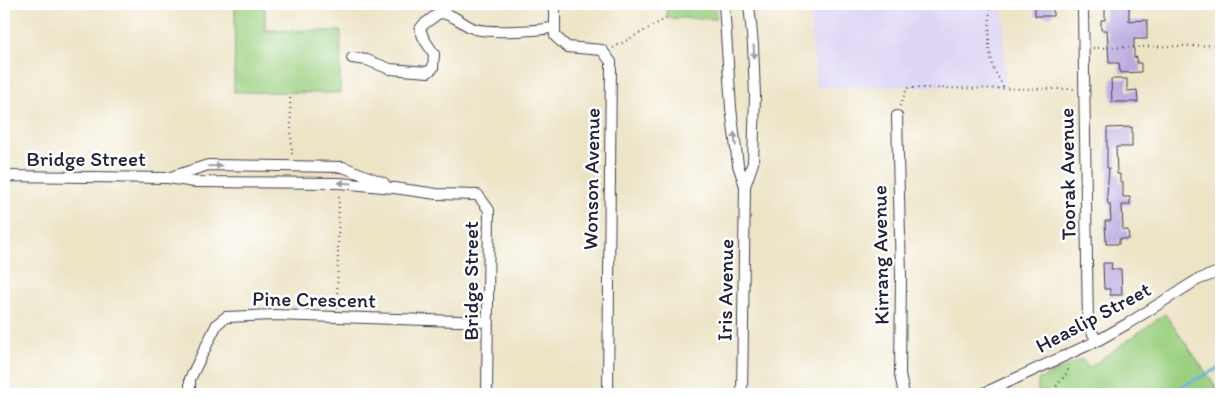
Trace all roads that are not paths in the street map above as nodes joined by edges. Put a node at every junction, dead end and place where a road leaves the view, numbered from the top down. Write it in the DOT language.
graph roads {
  1 [pos="555,4"];
  2 [pos="724,4"];
  3 [pos="749,4"];
  4 [pos="1085,4"];
  5 [pos="555,27"];
  6 [pos="352,58"];
  7 [pos="897,116"];
  8 [pos="4,176"];
  9 [pos="168,178"];
  10 [pos="745,186"];
  11 [pos="394,188"];
  12 [pos="4,203"];
  13 [pos="1221,271"];
  14 [pos="489,322"];
  15 [pos="1097,341"];
  16 [pos="190,394"];
  17 [pos="487,394"];
  18 [pos="608,394"];
  19 [pos="742,394"];
  20 [pos="904,394"];
  21 [pos="982,394"];
  1 -- 5 [label="street"];
  10 -- 2 [label="street, Iris Avenue, one-way"];
  3 -- 10 [label="street, Iris Avenue, one-way"];
  4 -- 15 [label="street, Toorak Avenue"];
  5 -- 6 [label="street"];
  5 -- 18 [label="street, Wonson Avenue"];
  7 -- 20 [label="street, Kirrang Avenue"];
  8 -- 9 [label="street, Bridge Street"];
  8 -- 12 [label="street"];
  11 -- 9 [label="street, Bridge Street, one-way"];
  9 -- 11 [label="street, Bridge Street, one-way"];
  10 -- 19 [label="street, Iris Avenue"];
  11 -- 14 [label="street, Bridge Street"];
  13 -- 15 [label="street, Heaslip Street"];
  14 -- 16 [label="street, Pine Crescent"];
  14 -- 17 [label="street, Bridge Street"];
  15 -- 21 [label="street, Heaslip Street"];
}
